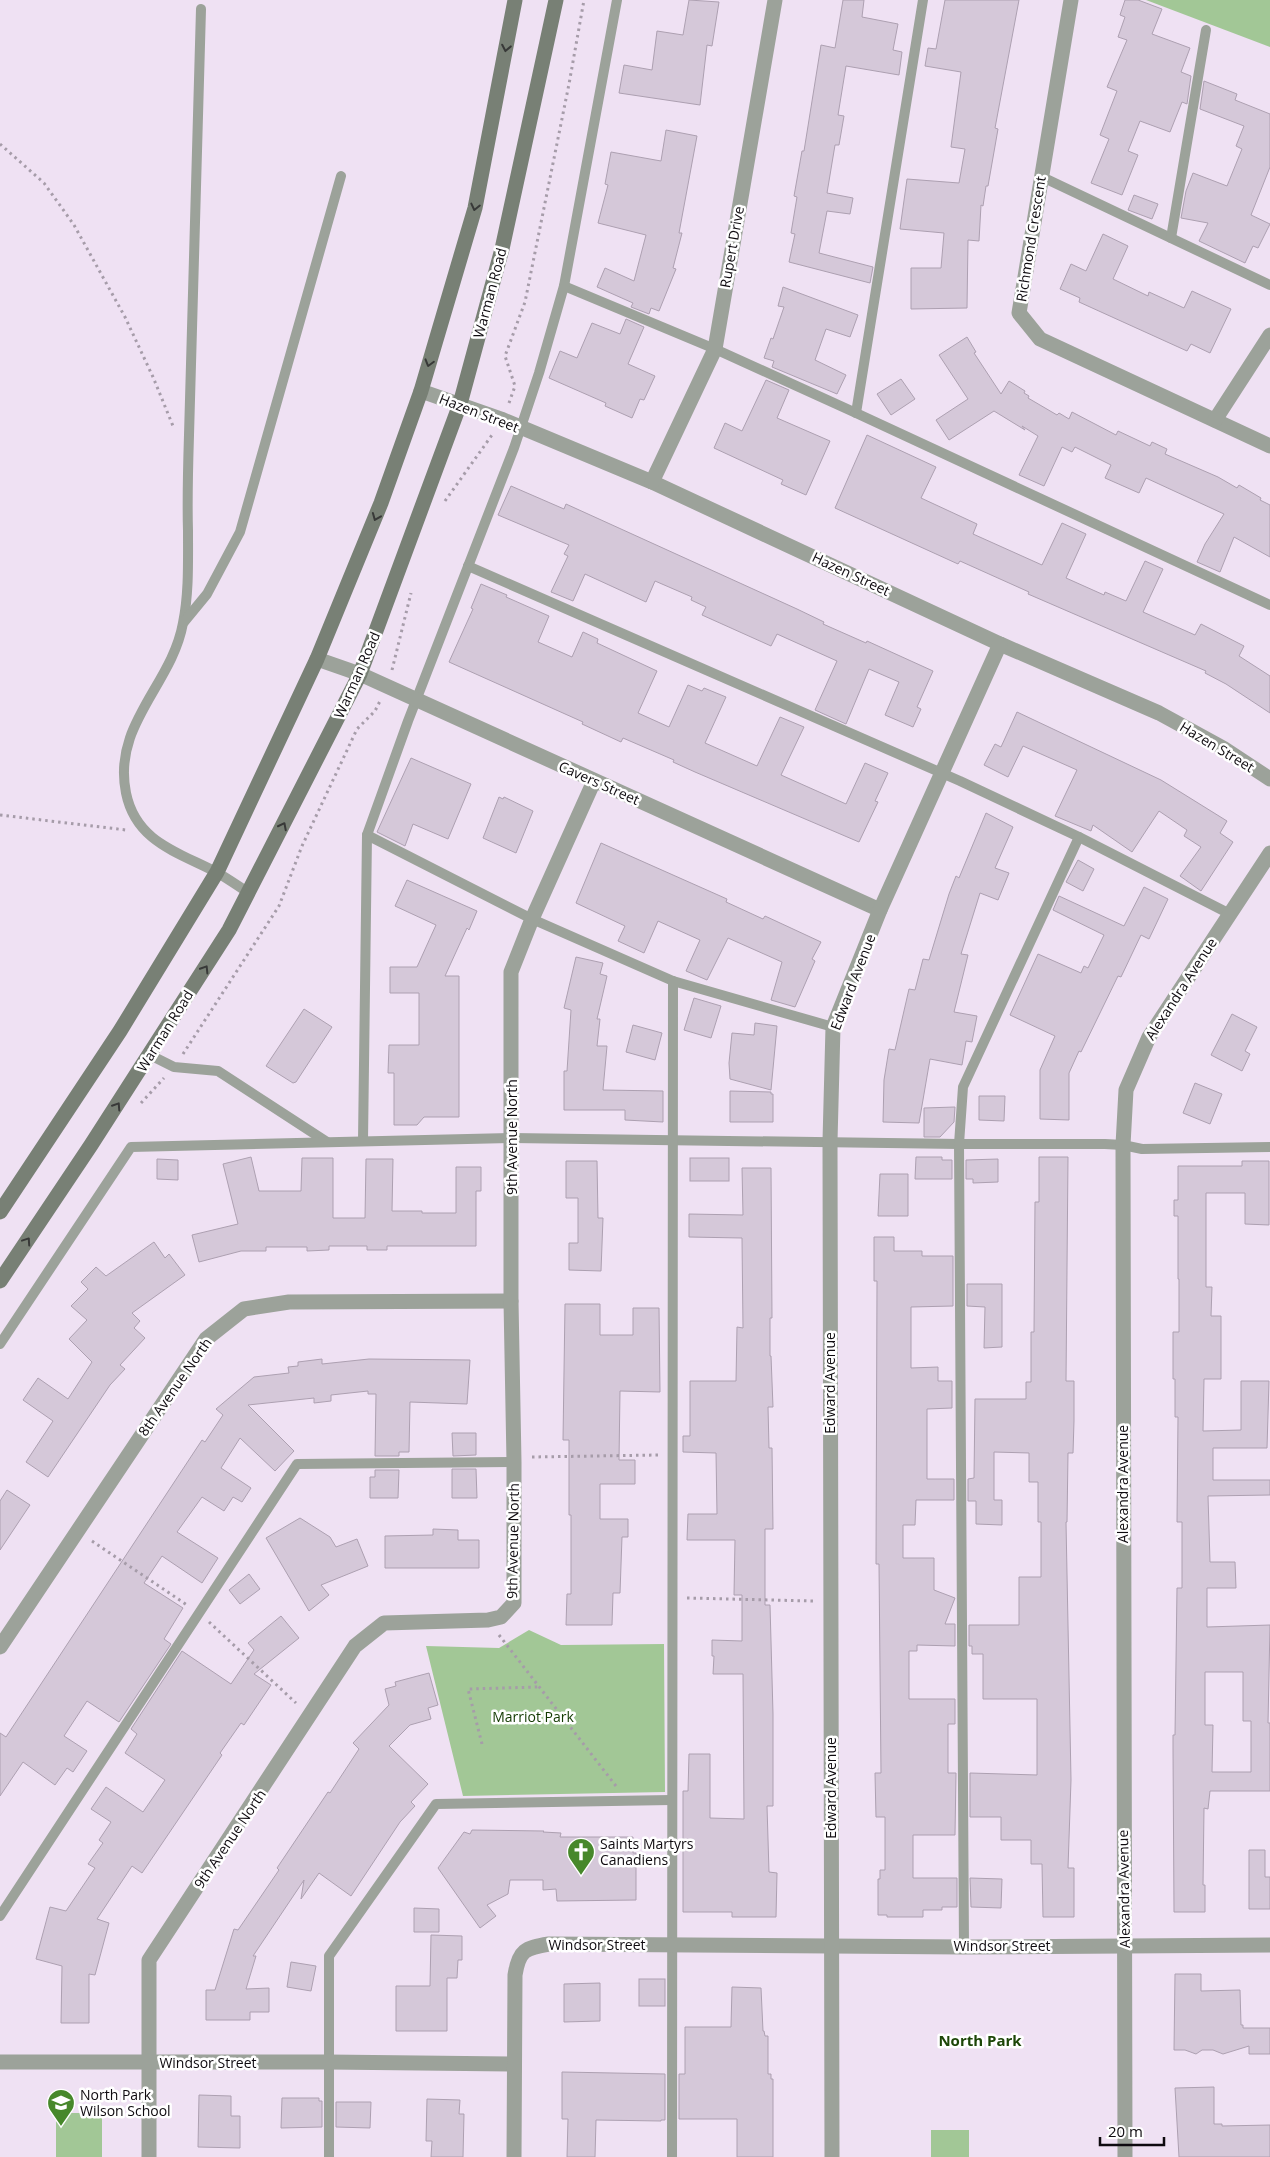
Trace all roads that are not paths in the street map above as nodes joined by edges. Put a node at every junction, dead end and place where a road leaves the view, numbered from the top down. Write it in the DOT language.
graph roads {
  1 [pos="515,0"];
  2 [pos="556,0"];
  3 [pos="617,0"];
  4 [pos="775,0"];
  5 [pos="923,0"];
  6 [pos="1071,0"];
  7 [pos="201,9"];
  8 [pos="1206,30"];
  9 [pos="341,176"];
  10 [pos="1040,176"];
  11 [pos="1171,238"];
  12 [pos="1270,285"];
  13 [pos="564,286"];
  14 [pos="1270,335"];
  15 [pos="715,349"];
  16 [pos="421,391"];
  17 [pos="460,404"];
  18 [pos="856,413"];
  19 [pos="1215,420"];
  20 [pos="521,428"];
  21 [pos="1270,446"];
  22 [pos="652,482"];
  23 [pos="468,566"];
  24 [pos="1270,604"];
  25 [pos="184,623"];
  26 [pos="1000,644"];
  27 [pos="318,659"];
  28 [pos="360,674"];
  29 [pos="417,700"];
  30 [pos="943,774"];
  31 [pos="1270,779"];
  32 [pos="594,781"];
  33 [pos="367,835"];
  34 [pos="1079,837"];
  35 [pos="1270,853"];
  36 [pos="217,872"];
  37 [pos="249,893"];
  38 [pos="880,910"];
  39 [pos="1230,914"];
  40 [pos="532,919"];
  41 [pos="672,981"];
  42 [pos="833,1027"];
  43 [pos="150,1055"];
  44 [pos="512,1138"];
  45 [pos="674,1140"];
  46 [pos="363,1141"];
  47 [pos="830,1141"];
  48 [pos="327,1142"];
  49 [pos="959,1144"];
  50 [pos="1123,1145"];
  51 [pos="1270,1146"];
  52 [pos="0,1212"];
  53 [pos="0,1281"];
  54 [pos="511,1301"];
  55 [pos="0,1344"];
  56 [pos="514,1462"];
  57 [pos="0,1647"];
  58 [pos="671,1800"];
  59 [pos="0,1916"];
  60 [pos="672,1945"];
  61 [pos="1125,1945"];
  62 [pos="1270,1945"];
  63 [pos="832,1946"];
  64 [pos="964,1947"];
  65 [pos="0,2062"];
  66 [pos="328,2062"];
  67 [pos="149,2063"];
  68 [pos="513,2064"];
  69 [pos="149,2157"];
  70 [pos="329,2157"];
  71 [pos="514,2157"];
  72 [pos="672,2157"];
  73 [pos="832,2157"];
  74 [pos="1125,2157"];
  1 -- 16 [label="main road, one-way"];
  2 -- 17 [label="main road, Warman Road"];
  3 -- 13 [label="lane"];
  4 -- 15 [label="street, Rupert Drive"];
  5 -- 18 [label="lane"];
  6 -- 10 [label="street, Richmond Crescent"];
  7 -- 25 [label="lane"];
  8 -- 11 [label="lane"];
  9 -- 25 [label="lane"];
  10 -- 11 [label="lane"];
  10 -- 19 [label="street, Richmond Crescent"];
  11 -- 12 [label="lane"];
  13 -- 15 [label="lane"];
  13 -- 20 [label="lane"];
  14 -- 19 [label="street"];
  15 -- 18 [label="lane"];
  15 -- 22 [label="street, Rupert Drive"];
  16 -- 17 [label="street, Hazen Street"];
  16 -- 27 [label="main road, one-way"];
  17 -- 20 [label="street, Hazen Street"];
  17 -- 28 [label="main road, Warman Road"];
  18 -- 24 [label="lane"];
  19 -- 21 [label="street, Richmond Crescent"];
  20 -- 22 [label="street, Hazen Street"];
  20 -- 23 [label="lane"];
  22 -- 26 [label="street, Hazen Street"];
  23 -- 29 [label="lane"];
  23 -- 30 [label="lane"];
  25 -- 36 [label="lane"];
  26 -- 30 [label="street, Edward Avenue"];
  26 -- 31 [label="street, Hazen Street"];
  27 -- 28 [label="street, Cavers Street"];
  27 -- 36 [label="main road"];
  28 -- 29 [label="street, Cavers Street"];
  37 -- 28 [label="main road, Warman Road, one-way"];
  29 -- 32 [label="street, Cavers Street"];
  29 -- 33 [label="lane"];
  30 -- 34 [label="lane"];
  30 -- 38 [label="street, Edward Avenue"];
  32 -- 38 [label="street, Cavers Street"];
  32 -- 40 [label="street, 9th Avenue North"];
  33 -- 40 [label="lane"];
  33 -- 46 [label="lane"];
  34 -- 39 [label="lane"];
  34 -- 49 [label="lane"];
  35 -- 39 [label="street, Alexandra Avenue"];
  36 -- 37 [label="lane"];
  36 -- 52 [label="main road"];
  43 -- 37 [label="main road, Warman Road, one-way"];
  38 -- 42 [label="street, Edward Avenue"];
  39 -- 50 [label="street, Alexandra Avenue"];
  40 -- 41 [label="lane"];
  40 -- 44 [label="street, 9th Avenue North"];
  41 -- 42 [label="lane"];
  41 -- 45 [label="lane"];
  42 -- 47 [label="street, Edward Avenue"];
  43 -- 48 [label="lane"];
  53 -- 43 [label="main road, Warman Road, one-way"];
  44 -- 45 [label="lane"];
  44 -- 46 [label="lane"];
  44 -- 54 [label="street, 9th Avenue North"];
  45 -- 47 [label="lane"];
  45 -- 58 [label="lane"];
  46 -- 48 [label="lane"];
  47 -- 49 [label="lane"];
  47 -- 63 [label="street, Edward Avenue"];
  48 -- 55 [label="lane"];
  49 -- 50 [label="lane"];
  49 -- 64 [label="lane"];
  50 -- 51 [label="lane"];
  50 -- 61 [label="street, Alexandra Avenue"];
  54 -- 56 [label="street, 9th Avenue North"];
  54 -- 57 [label="street, 8th Avenue North"];
  56 -- 59 [label="lane"];
  56 -- 67 [label="street, 9th Avenue North"];
  58 -- 60 [label="lane"];
  58 -- 66 [label="lane"];
  60 -- 63 [label="street, Windsor Street"];
  60 -- 68 [label="street, Windsor Street"];
  60 -- 72 [label="lane"];
  61 -- 62 [label="street, Windsor Street"];
  61 -- 64 [label="street, Windsor Street"];
  61 -- 74 [label="street, Alexandra Avenue"];
  63 -- 64 [label="street, Windsor Street"];
  63 -- 73 [label="street, Edward Avenue"];
  65 -- 67 [label="street, Windsor Street"];
  66 -- 67 [label="street, Windsor Street"];
  66 -- 68 [label="street, Windsor Street"];
  66 -- 70 [label="lane"];
  67 -- 69 [label="street, 9th Avenue North"];
  68 -- 71 [label="street"];
}
